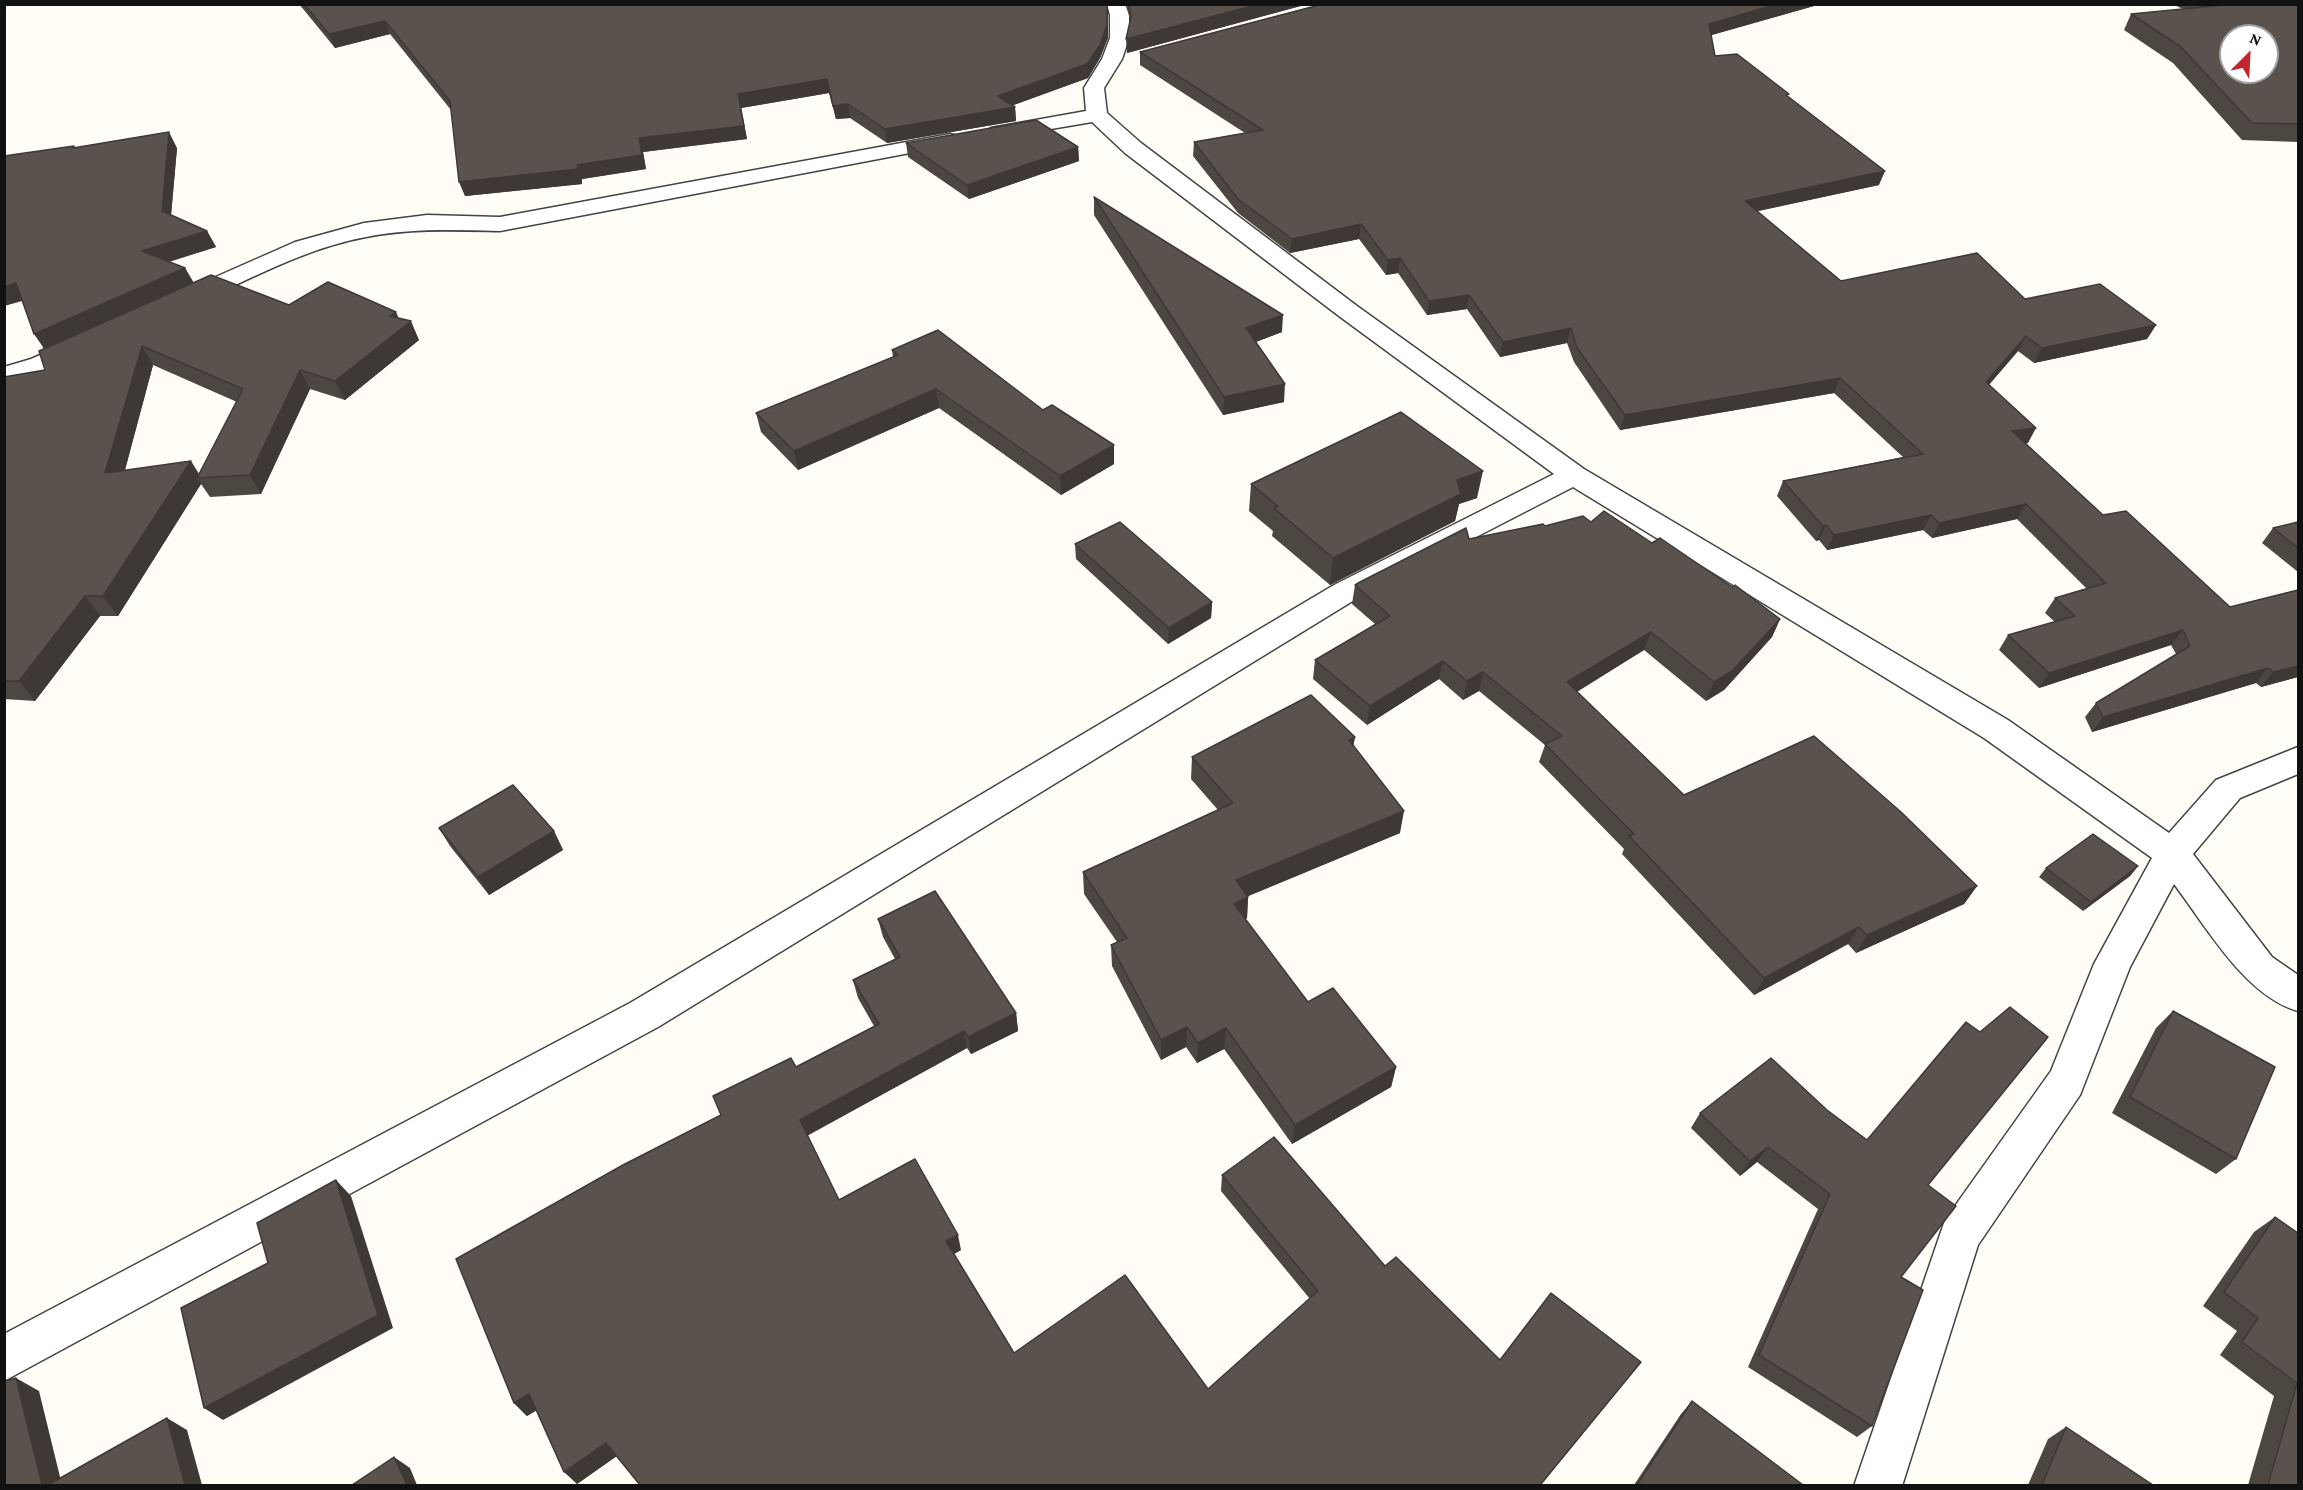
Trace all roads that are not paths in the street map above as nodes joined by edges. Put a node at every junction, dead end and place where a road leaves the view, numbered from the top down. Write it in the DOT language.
graph roads {
  1 [pos="1116,4"];
  2 [pos="1097,115"];
  3 [pos="166,308"];
  4 [pos="103,336"];
  5 [pos="4,375"];
  6 [pos="1574,475"];
  7 [pos="2298,760"];
  8 [pos="2172,854"];
  9 [pos="2298,995"];
  10 [pos="4,1359"];
  11 [pos="1878,1485"];
  1 -- 2 [label="street"];
  2 -- 3 [label="street"];
  2 -- 6 [label="street"];
  4 -- 5 [label="street"];
  6 -- 8 [label="street"];
  6 -- 10 [label="street"];
  7 -- 8 [label="street"];
  8 -- 9 [label="street"];
  8 -- 11 [label="street"];
}
